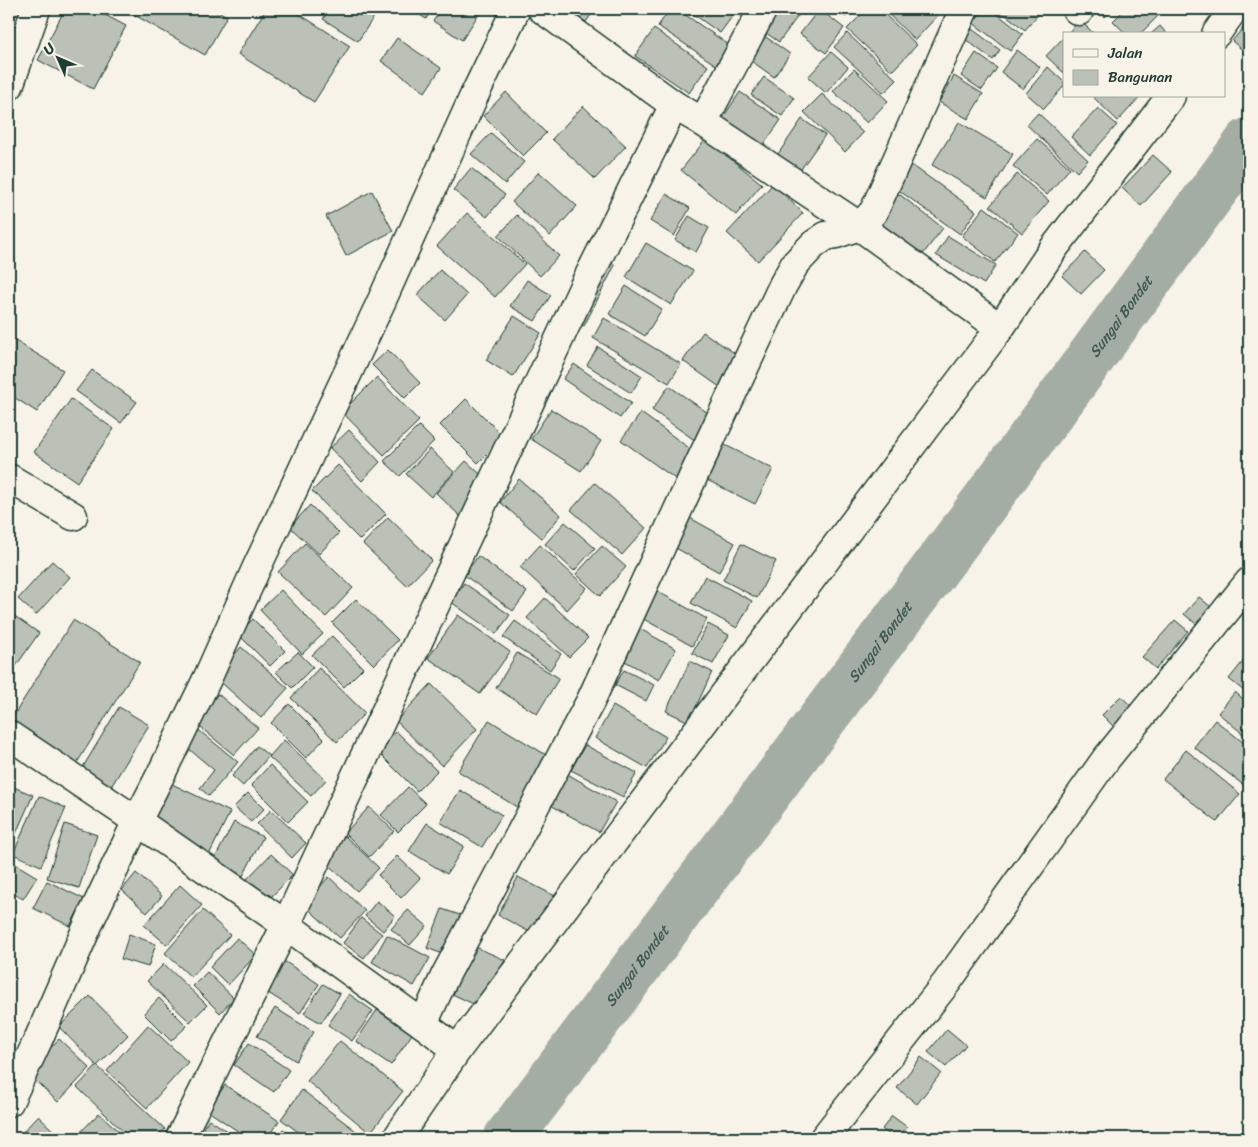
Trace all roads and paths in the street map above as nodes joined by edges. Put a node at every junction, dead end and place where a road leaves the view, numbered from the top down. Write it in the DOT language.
graph roads {
  1 [pos="36,9"];
  2 [pos="516,9"];
  3 [pos="542,9"];
  4 [pos="762,9"];
  5 [pos="964,9"];
  6 [pos="1234,9"];
  7 [pos="1217,32"];
  8 [pos="9,86"];
  9 [pos="1169,98"];
  10 [pos="674,105"];
  11 [pos="703,122"];
  12 [pos="858,226"];
  13 [pos="1000,328"];
  14 [pos="9,478"];
  15 [pos="73,516"];
  16 [pos="1249,582"];
  17 [pos="9,735"];
  18 [pos="137,821"];
  19 [pos="286,925"];
  20 [pos="423,1024"];
  21 [pos="457,1050"];
  22 [pos="9,1102"];
  23 [pos="180,1138"];
  24 [pos="397,1138"];
  25 [pos="824,1138"];
  1 -- 8 [label="street"];
  2 -- 18 [label="street"];
  3 -- 10 [label="street"];
  4 -- 11 [label="street"];
  5 -- 12 [label="street"];
  6 -- 7 [label="street"];
  9 -- 13 [label="street"];
  10 -- 11 [label="street"];
  10 -- 19 [label="street"];
  11 -- 12 [label="street"];
  12 -- 13 [label="street"];
  12 -- 20 [label="street"];
  13 -- 21 [label="street"];
  14 -- 15 [label="street"];
  16 -- 25 [label="street"];
  17 -- 18 [label="street"];
  18 -- 19 [label="street"];
  18 -- 22 [label="street"];
  19 -- 20 [label="street"];
  19 -- 23 [label="street"];
  20 -- 21 [label="street"];
  21 -- 24 [label="street"];
}
